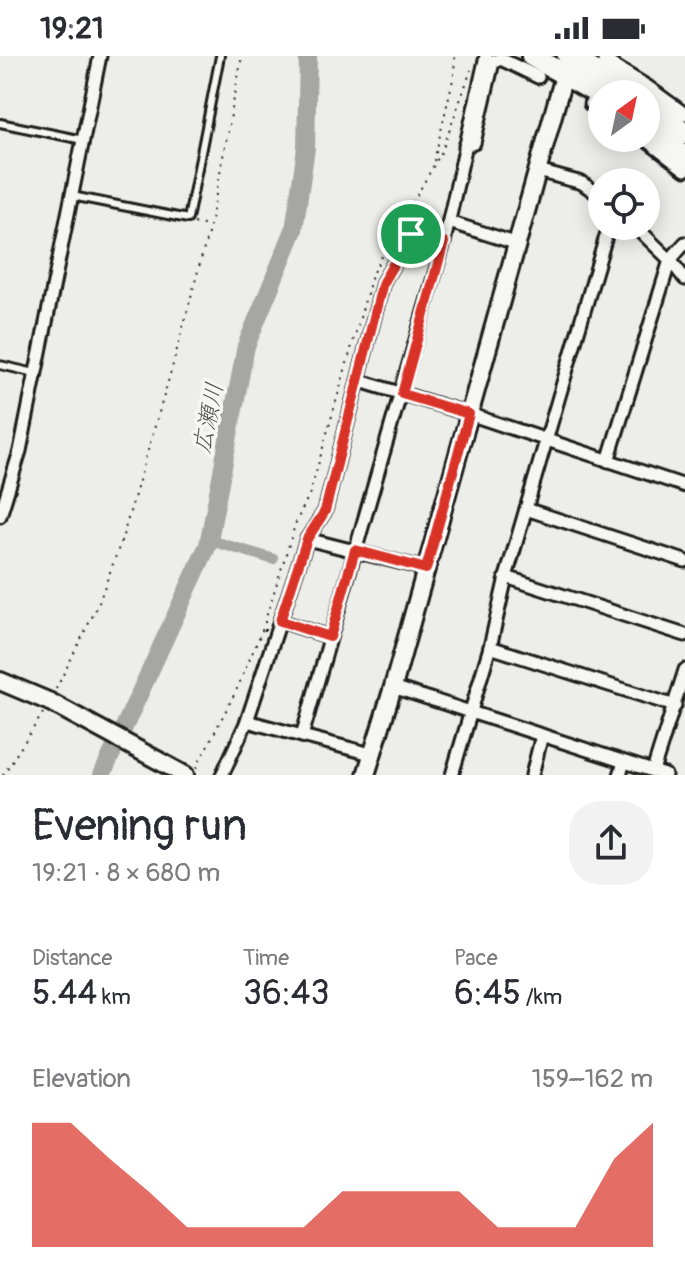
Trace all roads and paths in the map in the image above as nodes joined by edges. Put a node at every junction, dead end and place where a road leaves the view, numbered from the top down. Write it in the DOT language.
graph roads {
  1 [pos="100,56"];
  2 [pos="220,56"];
  3 [pos="242,56"];
  4 [pos="455,56"];
  5 [pos="486,56"];
  6 [pos="532,56"];
  7 [pos="568,60"];
  8 [pos="604,60"];
  9 [pos="538,77"];
  10 [pos="611,80"];
  11 [pos="625,80"];
  12 [pos="588,89"];
  13 [pos="660,103"];
  14 [pos="660,112"];
  15 [pos="685,114"];
  16 [pos="0,123"];
  17 [pos="685,133"];
  18 [pos="83,140"];
  19 [pos="660,140"];
  20 [pos="465,146"];
  21 [pos="660,148"];
  22 [pos="684,163"];
  23 [pos="433,166"];
  24 [pos="538,171"];
  25 [pos="588,185"];
  26 [pos="72,196"];
  27 [pos="193,222"];
  28 [pos="449,222"];
  29 [pos="210,226"];
  30 [pos="605,240"];
  31 [pos="649,240"];
  32 [pos="444,242"];
  33 [pos="685,243"];
  34 [pos="518,244"];
  35 [pos="670,260"];
  36 [pos="685,279"];
  37 [pos="0,365"];
  38 [pos="36,374"];
  39 [pos="360,381"];
  40 [pos="402,394"];
  41 [pos="469,414"];
  42 [pos="545,441"];
  43 [pos="608,461"];
  44 [pos="685,486"];
  45 [pos="526,509"];
  46 [pos="0,516"];
  47 [pos="307,539"];
  48 [pos="355,550"];
  49 [pos="685,561"];
  50 [pos="426,569"];
  51 [pos="506,577"];
  52 [pos="265,621"];
  53 [pos="280,621"];
  54 [pos="685,635"];
  55 [pos="330,637"];
  56 [pos="490,647"];
  57 [pos="685,670"];
  58 [pos="0,681"];
  59 [pos="393,687"];
  60 [pos="50,703"];
  61 [pos="675,706"];
  62 [pos="470,712"];
  63 [pos="247,721"];
  64 [pos="542,735"];
  65 [pos="302,736"];
  66 [pos="371,754"];
  67 [pos="624,762"];
  68 [pos="190,773"];
  69 [pos="659,773"];
  70 [pos="3,775"];
  71 [pos="222,775"];
  72 [pos="366,775"];
  73 [pos="452,775"];
  74 [pos="532,775"];
  75 [pos="620,775"];
  1 -- 18 [label="street"];
  2 -- 26 [label="lane"];
  3 -- 29 [label="path"];
  4 -- 23 [label="path"];
  5 -- 20 [label="street"];
  6 -- 7 [label="highway"];
  7 -- 10 [label="highway"];
  7 -- 12 [label="highway"];
  7 -- 24 [label="street"];
  8 -- 11 [label="street"];
  9 -- 20 [label="street"];
  13 -- 15 [label="street"];
  14 -- 17 [label="highway"];
  16 -- 18 [label="lane"];
  18 -- 26 [label="street"];
  19 -- 22 [label="highway"];
  20 -- 28 [label="street"];
  21 -- 22 [label="street"];
  24 -- 25 [label="street"];
  24 -- 34 [label="street"];
  26 -- 38 [label="street"];
  27 -- 29 [label="path"];
  28 -- 32 [label="street"];
  28 -- 34 [label="street"];
  29 -- 60 [label="path"];
  30 -- 42 [label="street"];
  31 -- 35 [label="street"];
  32 -- 39 [label="street"];
  32 -- 40 [label="street"];
  33 -- 35 [label="street"];
  34 -- 41 [label="street"];
  35 -- 36 [label="street"];
  35 -- 43 [label="street"];
  37 -- 38 [label="lane"];
  38 -- 46 [label="street"];
  39 -- 40 [label="street"];
  39 -- 47 [label="street"];
  40 -- 41 [label="street"];
  40 -- 48 [label="street"];
  41 -- 42 [label="street"];
  41 -- 50 [label="street"];
  42 -- 43 [label="street"];
  42 -- 45 [label="street"];
  43 -- 44 [label="street"];
  45 -- 49 [label="street"];
  45 -- 51 [label="street"];
  47 -- 48 [label="street"];
  47 -- 53 [label="street"];
  48 -- 50 [label="street"];
  48 -- 55 [label="street"];
  50 -- 59 [label="street"];
  51 -- 54 [label="street"];
  51 -- 56 [label="street"];
  52 -- 68 [label="path"];
  53 -- 55 [label="street"];
  53 -- 63 [label="street"];
  55 -- 65 [label="street"];
  56 -- 61 [label="street"];
  56 -- 62 [label="street"];
  57 -- 61 [label="street"];
  58 -- 60 [label="street"];
  59 -- 62 [label="street"];
  59 -- 66 [label="street"];
  60 -- 68 [label="street"];
  60 -- 70 [label="path"];
  61 -- 69 [label="street"];
  62 -- 64 [label="street"];
  62 -- 73 [label="street"];
  63 -- 65 [label="street"];
  63 -- 71 [label="street"];
  64 -- 67 [label="street"];
  64 -- 74 [label="street"];
  65 -- 66 [label="street"];
  66 -- 72 [label="street"];
  67 -- 69 [label="street"];
  67 -- 75 [label="street"];
}
